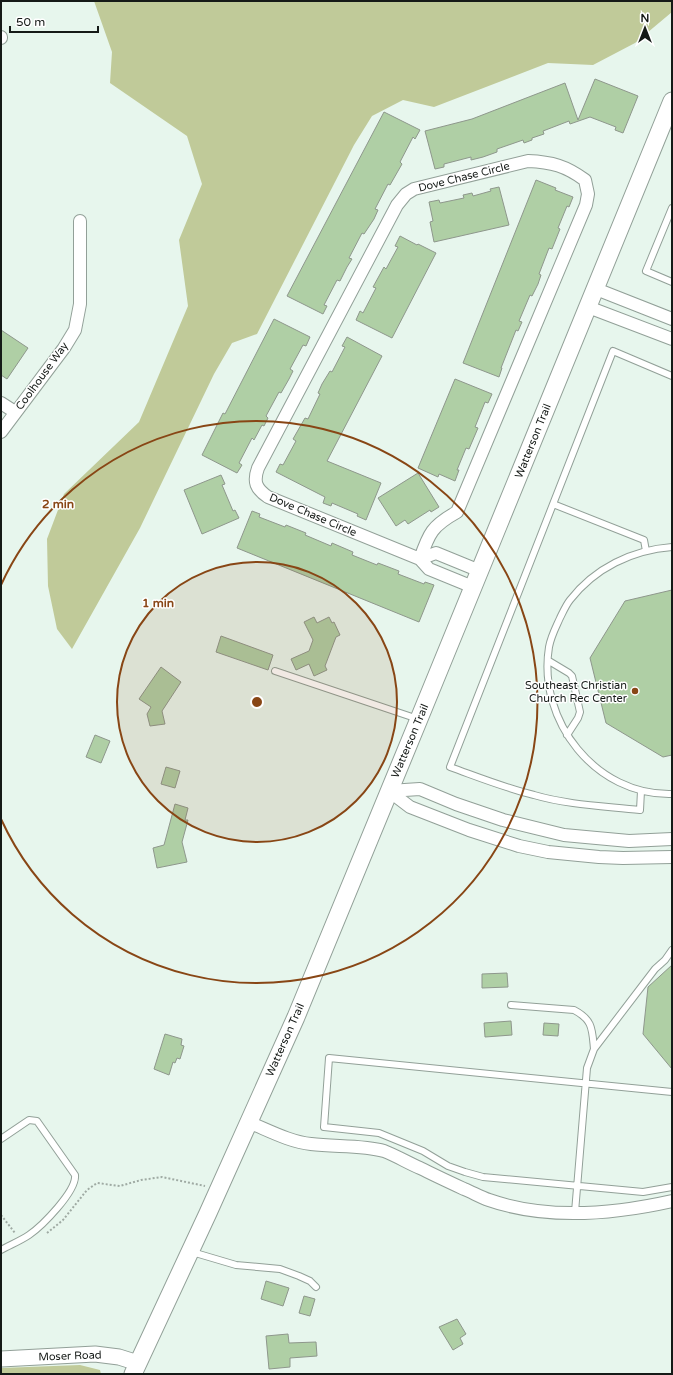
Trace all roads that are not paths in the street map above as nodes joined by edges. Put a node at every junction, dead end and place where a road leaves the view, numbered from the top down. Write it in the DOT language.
graph roads {
  1 [pos="672,101"];
  2 [pos="672,208"];
  3 [pos="80,221"];
  4 [pos="672,282"];
  5 [pos="596,288"];
  6 [pos="588,307"];
  7 [pos="672,319"];
  8 [pos="672,339"];
  9 [pos="672,376"];
  10 [pos="1,403"];
  11 [pos="15,412"];
  12 [pos="1,432"];
  13 [pos="553,504"];
  14 [pos="672,548"];
  15 [pos="646,551"];
  16 [pos="420,559"];
  17 [pos="480,571"];
  18 [pos="474,587"];
  19 [pos="549,661"];
  20 [pos="275,671"];
  21 [pos="419,719"];
  22 [pos="567,735"];
  23 [pos="389,791"];
  24 [pos="641,791"];
  25 [pos="672,794"];
  26 [pos="672,839"];
  27 [pos="672,857"];
  28 [pos="672,950"];
  29 [pos="510,1006"];
  30 [pos="594,1049"];
  31 [pos="586,1084"];
  32 [pos="672,1092"];
  33 [pos="248,1122"];
  34 [pos="1,1138"];
  35 [pos="577,1187"];
  36 [pos="672,1188"];
  37 [pos="672,1201"];
  38 [pos="575,1212"];
  39 [pos="1,1250"];
  40 [pos="190,1251"];
  41 [pos="316,1287"];
  42 [pos="1,1359"];
  43 [pos="135,1368"];
  1 -- 5 [label="main road, Watterson Trail"];
  2 -- 4 [label="lane"];
  3 -- 11 [label="street, Coolhouse Way"];
  5 -- 6 [label="main road, Watterson Trail"];
  5 -- 7 [label="street"];
  6 -- 8 [label="street"];
  6 -- 17 [label="main road, Watterson Trail"];
  9 -- 13 [label="lane"];
  10 -- 11 [label="street"];
  11 -- 12 [label="street, Coolhouse Way"];
  13 -- 15 [label="lane"];
  13 -- 24 [label="lane"];
  14 -- 15 [label="lane"];
  15 -- 19 [label="lane"];
  16 -- 16 [label="street, Dove Chase Circle"];
  16 -- 17 [label="street"];
  16 -- 18 [label="street, Dove Chase Circle"];
  17 -- 18 [label="main road, Watterson Trail"];
  18 -- 21 [label="main road, Watterson Trail"];
  19 -- 22 [label="lane"];
  19 -- 22 [label="lane"];
  20 -- 21 [label="lane"];
  21 -- 23 [label="main road, Watterson Trail"];
  22 -- 24 [label="lane"];
  23 -- 26 [label="street"];
  23 -- 27 [label="street"];
  23 -- 33 [label="main road, Watterson Trail"];
  24 -- 25 [label="lane"];
  28 -- 30 [label="lane"];
  29 -- 30 [label="lane"];
  30 -- 31 [label="lane"];
  31 -- 32 [label="lane"];
  31 -- 35 [label="lane"];
  31 -- 35 [label="lane"];
  33 -- 38 [label="street"];
  33 -- 40 [label="main road, Watterson Trail"];
  34 -- 39 [label="lane"];
  35 -- 36 [label="lane"];
  35 -- 38 [label="lane"];
  37 -- 38 [label="street"];
  40 -- 41 [label="lane"];
  40 -- 43 [label="main road, Watterson Trail"];
  42 -- 43 [label="street, Moser Road"];
}
